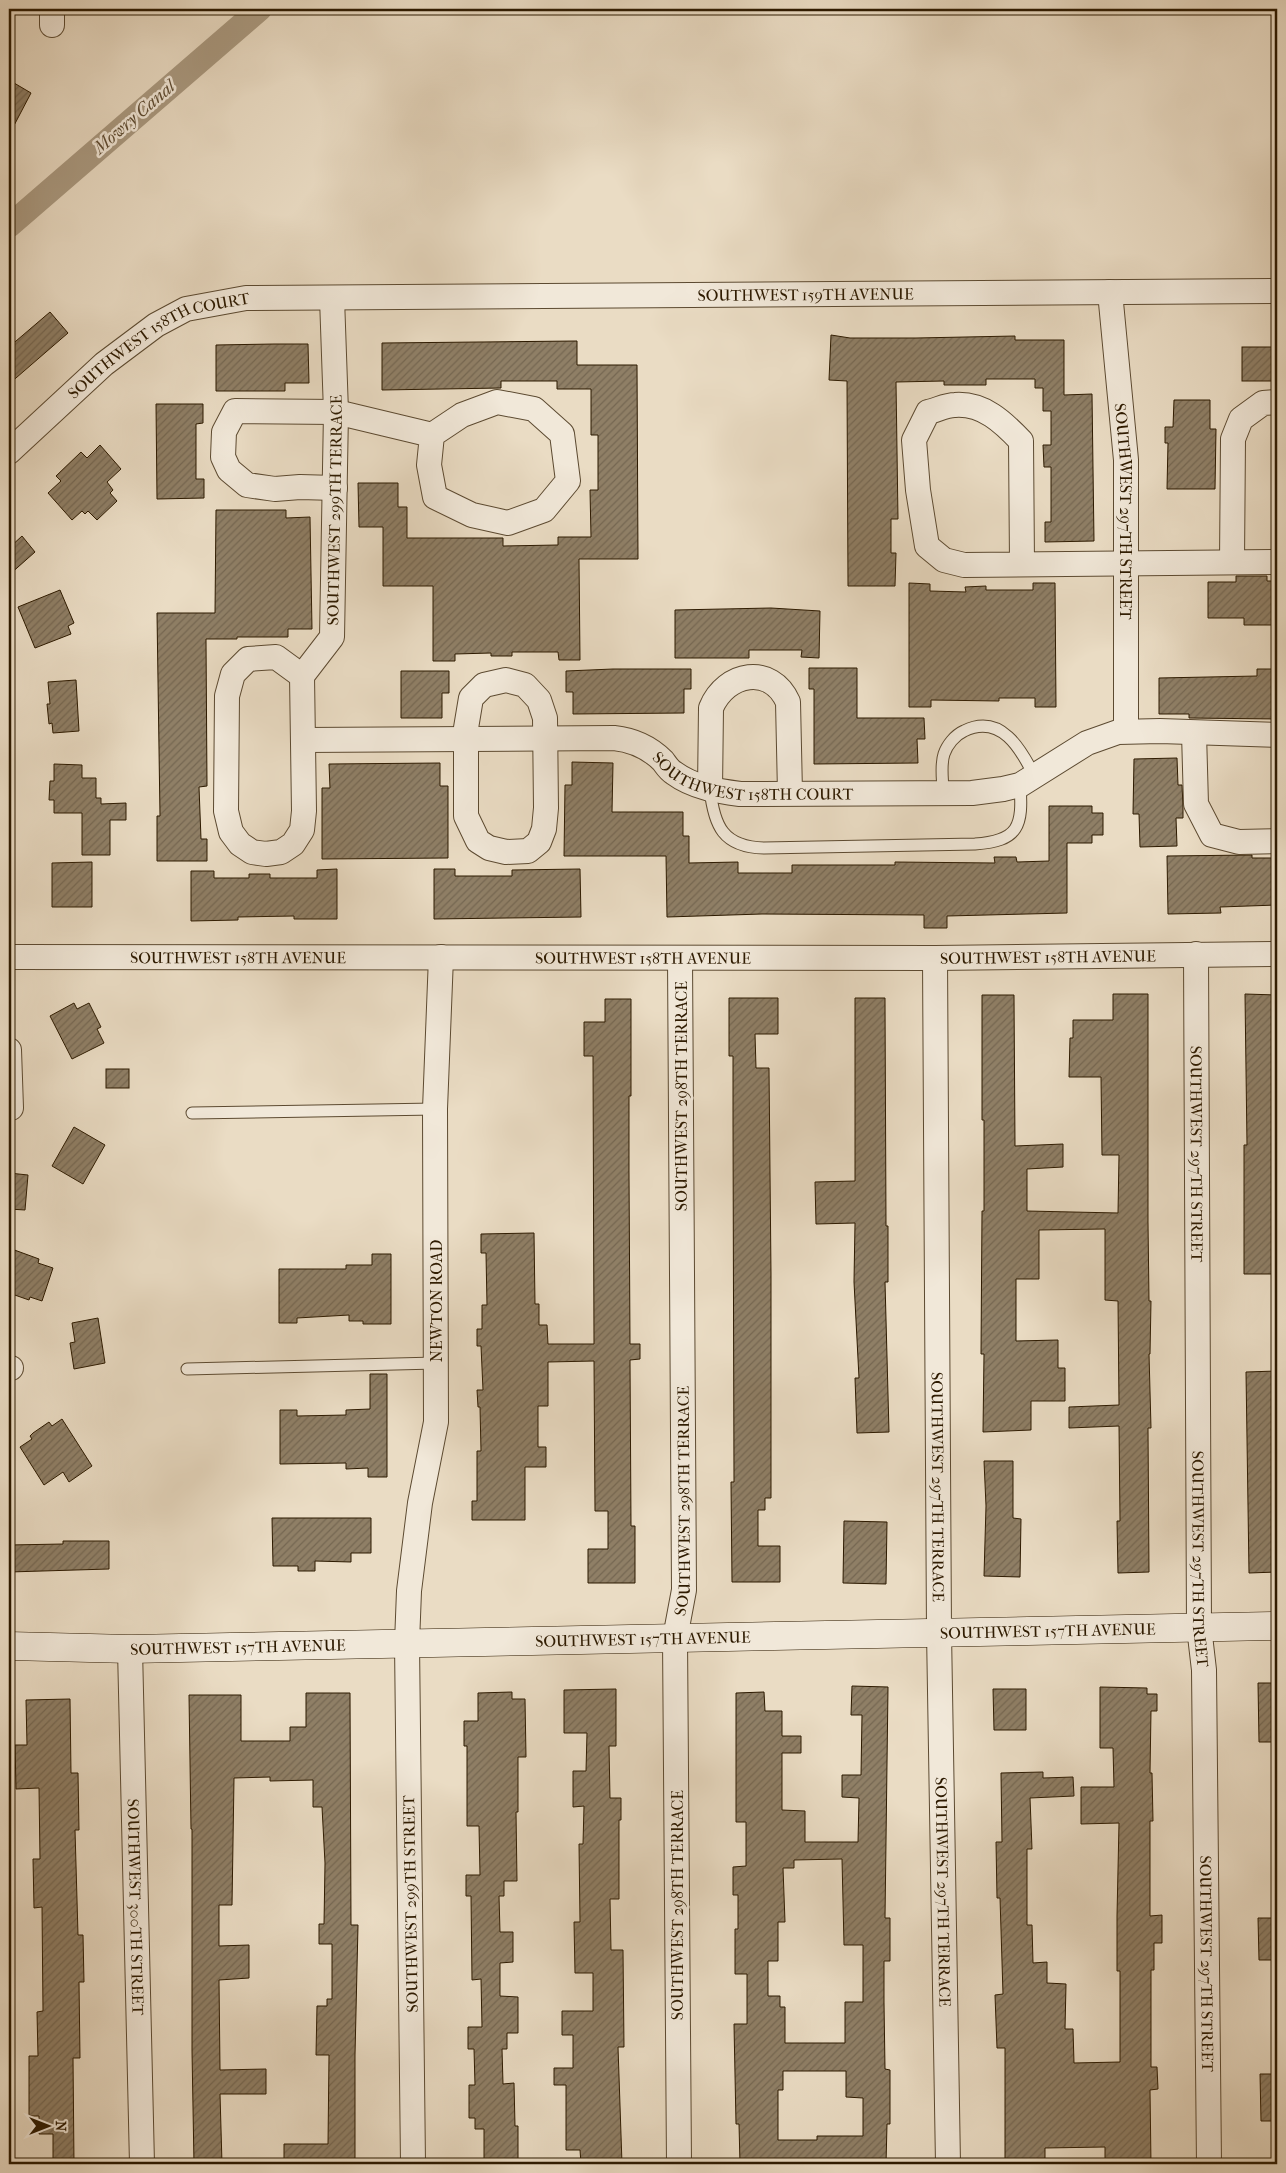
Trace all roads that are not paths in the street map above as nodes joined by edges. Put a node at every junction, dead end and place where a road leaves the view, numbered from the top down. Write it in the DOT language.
graph roads {
  1 [pos="1277,291"];
  2 [pos="1110,292"];
  3 [pos="332,298"];
  4 [pos="1277,402"];
  5 [pos="336,412"];
  6 [pos="432,435"];
  7 [pos="9,452"];
  8 [pos="334,488"];
  9 [pos="1232,562"];
  10 [pos="1277,562"];
  11 [pos="1022,563"];
  12 [pos="1128,563"];
  13 [pos="302,676"];
  14 [pos="1126,731"];
  15 [pos="1194,733"];
  16 [pos="1277,734"];
  17 [pos="466,739"];
  18 [pos="304,740"];
  19 [pos="546,740"];
  20 [pos="1028,781"];
  21 [pos="710,789"];
  22 [pos="790,793"];
  23 [pos="943,793"];
  24 [pos="1277,841"];
  25 [pos="1196,954"];
  26 [pos="1277,954"];
  27 [pos="9,957"];
  28 [pos="441,957"];
  29 [pos="680,958"];
  30 [pos="935,958"];
  31 [pos="9,1050"];
  32 [pos="11,1108"];
  33 [pos="436,1108"];
  34 [pos="192,1113"];
  35 [pos="436,1363"];
  36 [pos="187,1369"];
  37 [pos="1277,1626"];
  38 [pos="1199,1627"];
  39 [pos="939,1632"];
  40 [pos="675,1638"];
  41 [pos="407,1644"];
  42 [pos="9,1646"];
  43 [pos="130,1649"];
  44 [pos="142,2164"];
  45 [pos="412,2164"];
  46 [pos="679,2164"];
  47 [pos="948,2164"];
  48 [pos="1208,2164"];
  1 -- 2 [label="street, SOUTHWEST 159TH AVENUE"];
  2 -- 3 [label="street, SOUTHWEST 159TH AVENUE"];
  2 -- 12 [label="street, SOUTHWEST 297TH STREET"];
  3 -- 5 [label="street, SOUTHWEST 299TH TERRACE"];
  3 -- 7 [label="street, SOUTHWEST 158TH COURT"];
  4 -- 9 [label="street"];
  5 -- 6 [label="street"];
  5 -- 8 [label="street, SOUTHWEST 299TH TERRACE"];
  5 -- 8 [label="street"];
  6 -- 6 [label="street"];
  8 -- 13 [label="street, SOUTHWEST 299TH TERRACE"];
  9 -- 10 [label="street"];
  9 -- 12 [label="street"];
  11 -- 11 [label="street"];
  11 -- 12 [label="street"];
  12 -- 14 [label="street, SOUTHWEST 297TH STREET"];
  13 -- 18 [label="street"];
  13 -- 18 [label="street"];
  14 -- 15 [label="street, SOUTHWEST 158TH COURT"];
  14 -- 20 [label="street, SOUTHWEST 158TH COURT"];
  15 -- 16 [label="street, SOUTHWEST 158TH COURT"];
  15 -- 24 [label="street"];
  17 -- 18 [label="street, SOUTHWEST 158TH COURT"];
  17 -- 19 [label="street, SOUTHWEST 158TH COURT"];
  17 -- 19 [label="street"];
  17 -- 19 [label="street"];
  19 -- 21 [label="street, SOUTHWEST 158TH COURT"];
  20 -- 21 [label="lane"];
  20 -- 23 [label="street, SOUTHWEST 158TH COURT"];
  20 -- 23 [label="lane"];
  21 -- 22 [label="street, SOUTHWEST 158TH COURT"];
  21 -- 22 [label="street"];
  22 -- 23 [label="street, SOUTHWEST 158TH COURT"];
  25 -- 26 [label="street, SOUTHWEST 158TH AVENUE"];
  25 -- 30 [label="street, SOUTHWEST 158TH AVENUE"];
  25 -- 38 [label="street, SOUTHWEST 297TH STREET"];
  27 -- 28 [label="street, SOUTHWEST 158TH AVENUE"];
  28 -- 29 [label="street, SOUTHWEST 158TH AVENUE"];
  28 -- 33 [label="street, NEWTON ROAD"];
  29 -- 30 [label="street, SOUTHWEST 158TH AVENUE"];
  29 -- 40 [label="street, SOUTHWEST 298TH TERRACE"];
  30 -- 39 [label="street, SOUTHWEST 297TH TERRACE"];
  31 -- 32 [label="street"];
  33 -- 34 [label="lane"];
  33 -- 35 [label="street, NEWTON ROAD"];
  35 -- 36 [label="lane"];
  35 -- 41 [label="street, NEWTON ROAD"];
  37 -- 38 [label="street, SOUTHWEST 157TH AVENUE"];
  38 -- 39 [label="street, SOUTHWEST 157TH AVENUE"];
  38 -- 48 [label="street, SOUTHWEST 297TH STREET"];
  39 -- 40 [label="street, SOUTHWEST 157TH AVENUE"];
  39 -- 47 [label="street, SOUTHWEST 297TH TERRACE"];
  40 -- 41 [label="street, SOUTHWEST 157TH AVENUE"];
  40 -- 46 [label="street, SOUTHWEST 298TH TERRACE"];
  41 -- 43 [label="street, SOUTHWEST 157TH AVENUE"];
  41 -- 45 [label="street, SOUTHWEST 299TH STREET"];
  42 -- 43 [label="street, SOUTHWEST 157TH AVENUE"];
  43 -- 44 [label="street, SOUTHWEST 300TH STREET"];
}
